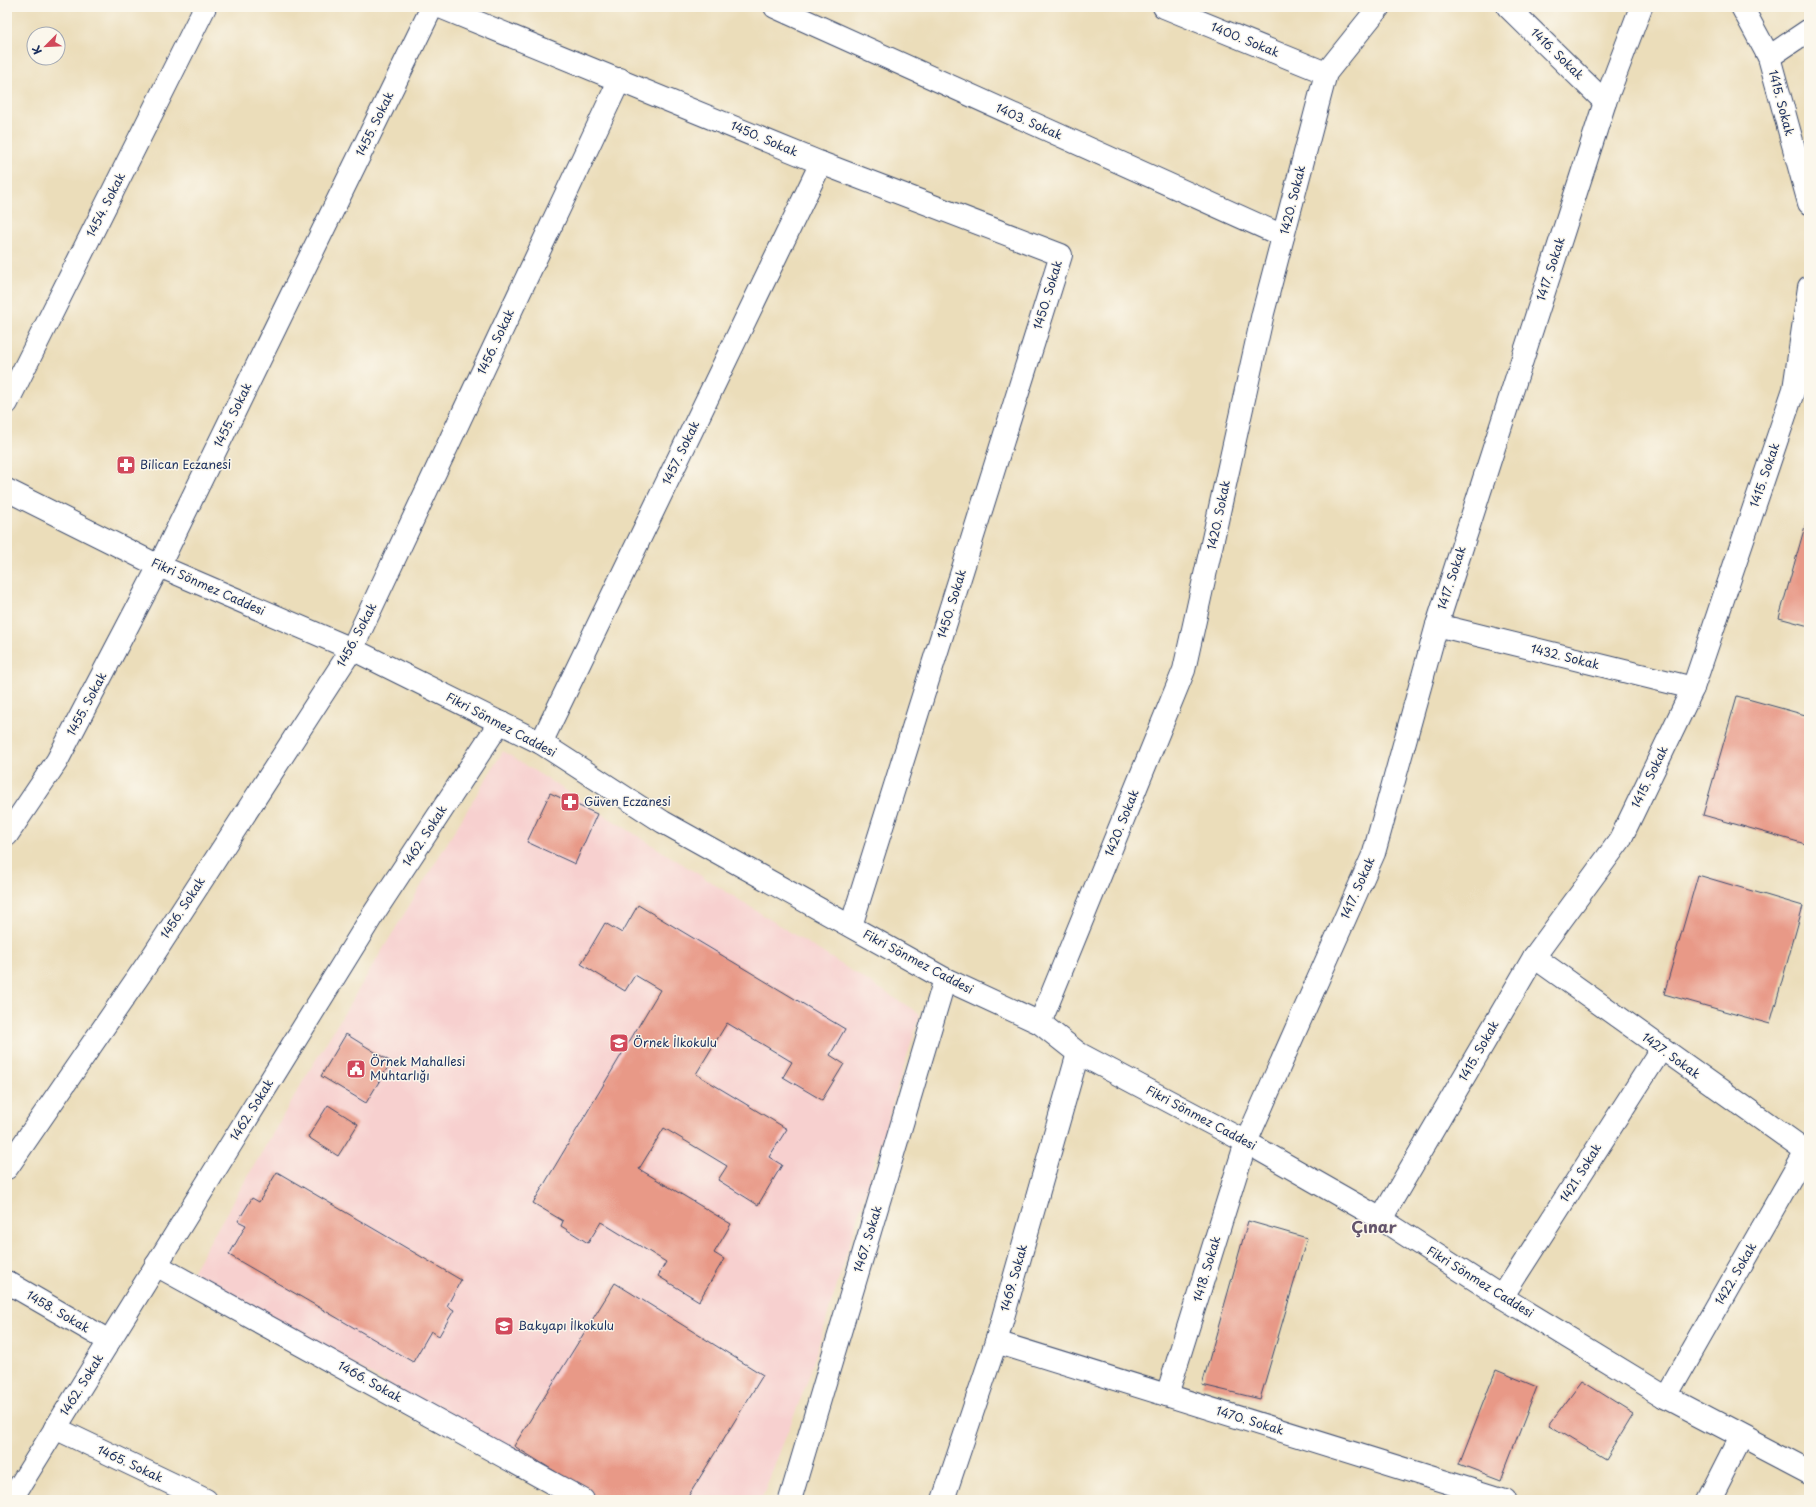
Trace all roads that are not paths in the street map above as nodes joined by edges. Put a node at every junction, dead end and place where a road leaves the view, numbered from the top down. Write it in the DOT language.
graph roads {
  1 [pos="205,7"];
  2 [pos="432,7"];
  3 [pos="440,7"];
  4 [pos="775,7"];
  5 [pos="1164,7"];
  6 [pos="1379,7"];
  7 [pos="1508,7"];
  8 [pos="1641,7"];
  9 [pos="1742,7"];
  10 [pos="1809,30"];
  11 [pos="1769,57"];
  12 [pos="1326,73"];
  13 [pos="620,79"];
  14 [pos="1605,102"];
  15 [pos="821,163"];
  16 [pos="1809,203"];
  17 [pos="1283,236"];
  18 [pos="1809,287"];
  19 [pos="7,403"];
  20 [pos="7,490"];
  21 [pos="159,566"];
  22 [pos="1437,625"];
  23 [pos="352,650"];
  24 [pos="1693,688"];
  25 [pos="500,722"];
  26 [pos="541,743"];
  27 [pos="7,835"];
  28 [pos="852,926"];
  29 [pos="1534,957"];
  30 [pos="945,979"];
  31 [pos="1040,1023"];
  32 [pos="1660,1048"];
  33 [pos="1078,1053"];
  34 [pos="1246,1142"];
  35 [pos="1808,1152"];
  36 [pos="7,1168"];
  37 [pos="1381,1219"];
  38 [pos="156,1265"];
  39 [pos="7,1282"];
  40 [pos="1502,1297"];
  41 [pos="109,1341"];
  42 [pos="996,1342"];
  43 [pos="1167,1395"];
  44 [pos="1666,1397"];
  45 [pos="55,1428"];
  46 [pos="1741,1437"];
  47 [pos="1809,1472"];
  48 [pos="10,1500"];
  49 [pos="206,1500"];
  50 [pos="584,1500"];
  51 [pos="790,1500"];
  52 [pos="944,1500"];
  53 [pos="1504,1500"];
  54 [pos="1709,1500"];
  1 -- 19 [label="street, 1454. Sokak"];
  2 -- 21 [label="street, 1455. Sokak"];
  3 -- 13 [label="street, 1450. Sokak"];
  4 -- 17 [label="street, 1403. Sokak"];
  5 -- 12 [label="street, 1400. Sokak"];
  6 -- 12 [label="street, 1420. Sokak"];
  7 -- 14 [label="street, 1416. Sokak"];
  8 -- 14 [label="street, 1417. Sokak"];
  9 -- 11 [label="street, 1415. Sokak"];
  10 -- 11 [label="street"];
  11 -- 16 [label="street, 1415. Sokak"];
  12 -- 17 [label="street, 1420. Sokak"];
  13 -- 15 [label="street, 1450. Sokak"];
  13 -- 23 [label="street, 1456. Sokak"];
  14 -- 22 [label="street, 1417. Sokak"];
  15 -- 26 [label="street, 1457. Sokak"];
  15 -- 28 [label="street, 1450. Sokak"];
  17 -- 31 [label="street, 1420. Sokak"];
  18 -- 24 [label="street, 1415. Sokak"];
  20 -- 21 [label="street, Fikri Sönmez Caddesi"];
  21 -- 23 [label="street, Fikri Sönmez Caddesi"];
  21 -- 27 [label="street, 1455. Sokak"];
  22 -- 24 [label="street, 1432. Sokak"];
  22 -- 34 [label="street, 1417. Sokak"];
  23 -- 25 [label="street, Fikri Sönmez Caddesi"];
  23 -- 36 [label="street, 1456. Sokak"];
  24 -- 29 [label="street, 1415. Sokak"];
  25 -- 26 [label="street, Fikri Sönmez Caddesi"];
  25 -- 38 [label="street, 1462. Sokak"];
  26 -- 28 [label="street, Fikri Sönmez Caddesi"];
  28 -- 30 [label="street, Fikri Sönmez Caddesi"];
  29 -- 32 [label="street, 1427. Sokak"];
  29 -- 37 [label="street, 1415. Sokak"];
  30 -- 31 [label="street, Fikri Sönmez Caddesi"];
  30 -- 51 [label="street, 1467. Sokak"];
  31 -- 33 [label="street, Fikri Sönmez Caddesi"];
  32 -- 35 [label="street, 1427. Sokak"];
  32 -- 40 [label="street, 1421. Sokak"];
  33 -- 34 [label="street, Fikri Sönmez Caddesi"];
  33 -- 42 [label="street, 1469. Sokak"];
  34 -- 37 [label="street, Fikri Sönmez Caddesi"];
  34 -- 43 [label="street, 1418. Sokak"];
  35 -- 44 [label="street, 1422. Sokak"];
  37 -- 40 [label="street, Fikri Sönmez Caddesi"];
  38 -- 41 [label="street, 1462. Sokak"];
  38 -- 50 [label="street, 1466. Sokak"];
  39 -- 41 [label="street, 1458. Sokak"];
  40 -- 44 [label="street, Fikri Sönmez Caddesi"];
  41 -- 45 [label="street, 1462. Sokak"];
  42 -- 43 [label="street, 1470. Sokak"];
  42 -- 52 [label="street, 1469. Sokak"];
  43 -- 53 [label="street, 1470. Sokak"];
  44 -- 46 [label="street, Fikri Sönmez Caddesi"];
  45 -- 48 [label="street, 1462. Sokak"];
  45 -- 49 [label="street, 1465. Sokak"];
  46 -- 47 [label="street, Fikri Sönmez Caddesi"];
  46 -- 54 [label="street"];
}
